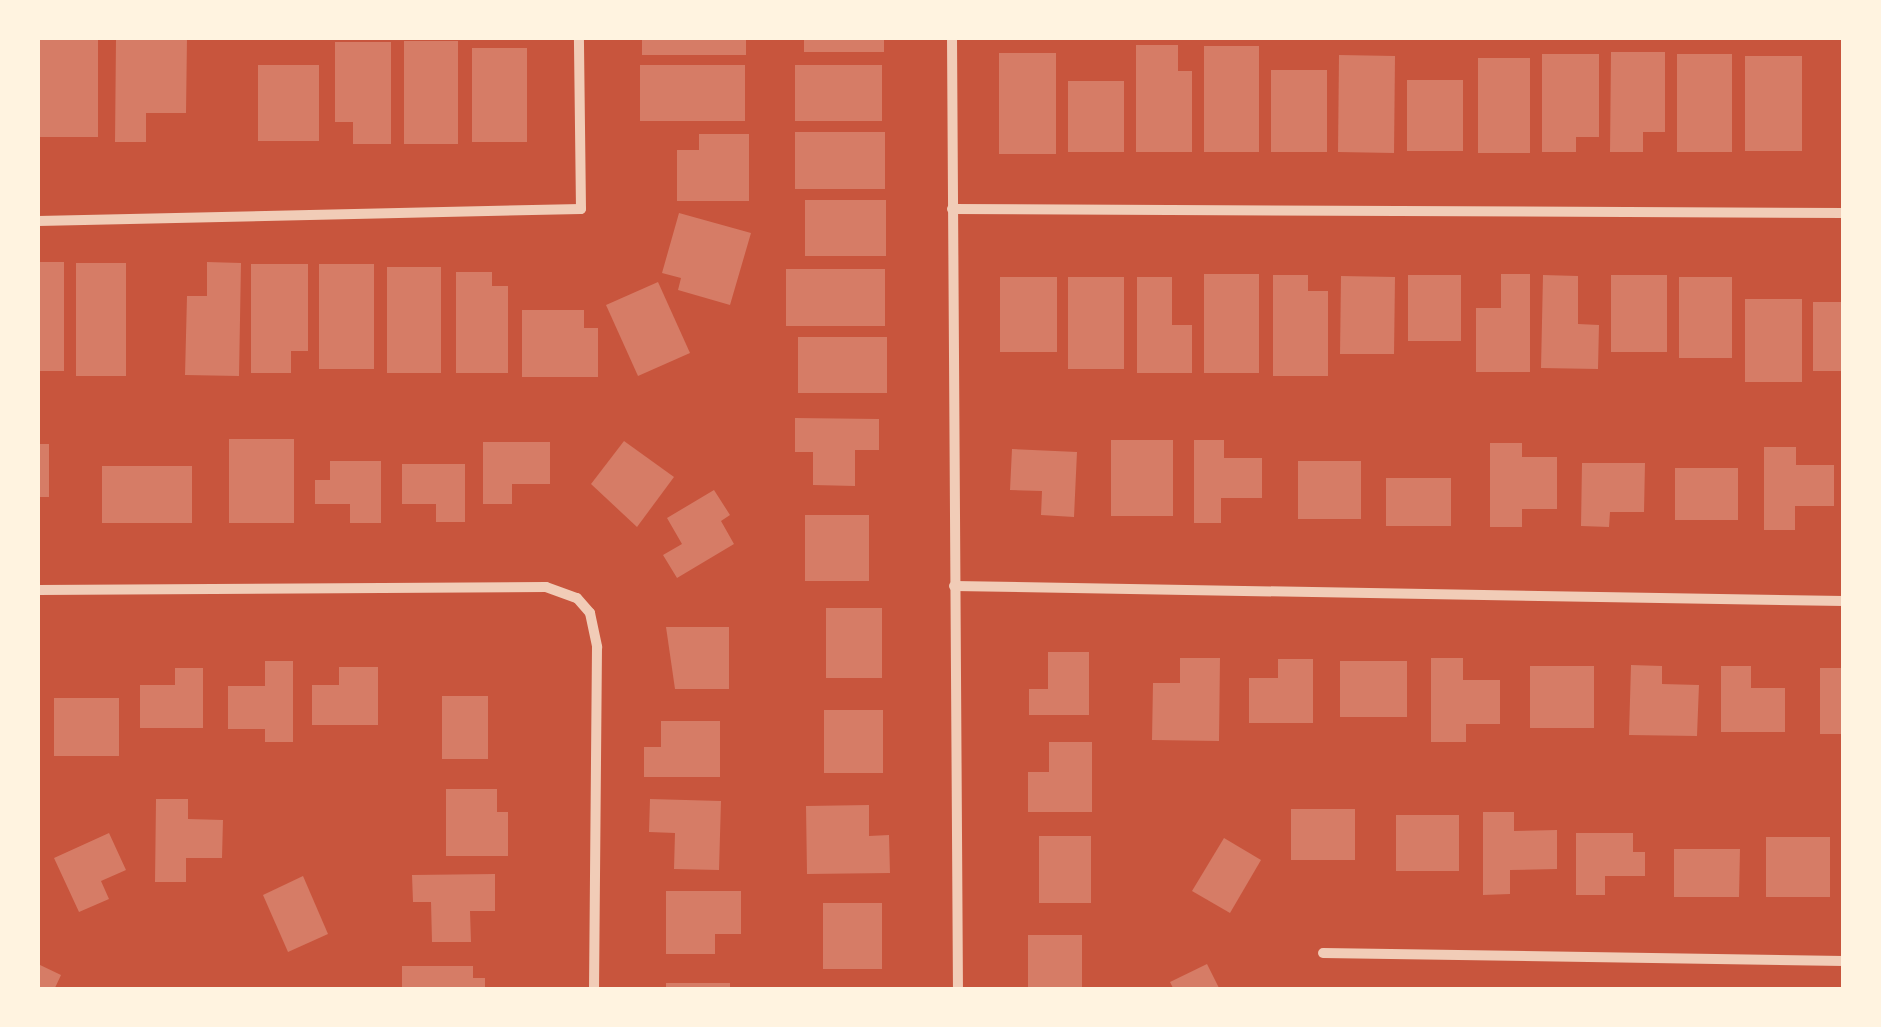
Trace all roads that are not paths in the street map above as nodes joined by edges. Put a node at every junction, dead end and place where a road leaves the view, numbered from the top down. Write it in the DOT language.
graph roads {
  1 [pos="579,38"];
  2 [pos="952,38"];
  3 [pos="952,208"];
  4 [pos="1844,213"];
  5 [pos="38,222"];
  6 [pos="954,586"];
  7 [pos="38,590"];
  8 [pos="1844,601"];
  9 [pos="1323,953"];
  10 [pos="1844,961"];
  11 [pos="594,990"];
  12 [pos="958,990"];
  1 -- 5 [label="street"];
  2 -- 3 [label="street"];
  3 -- 4 [label="street"];
  3 -- 6 [label="street"];
  6 -- 8 [label="street"];
  6 -- 12 [label="street"];
  7 -- 11 [label="street"];
  9 -- 10 [label="street"];
}
